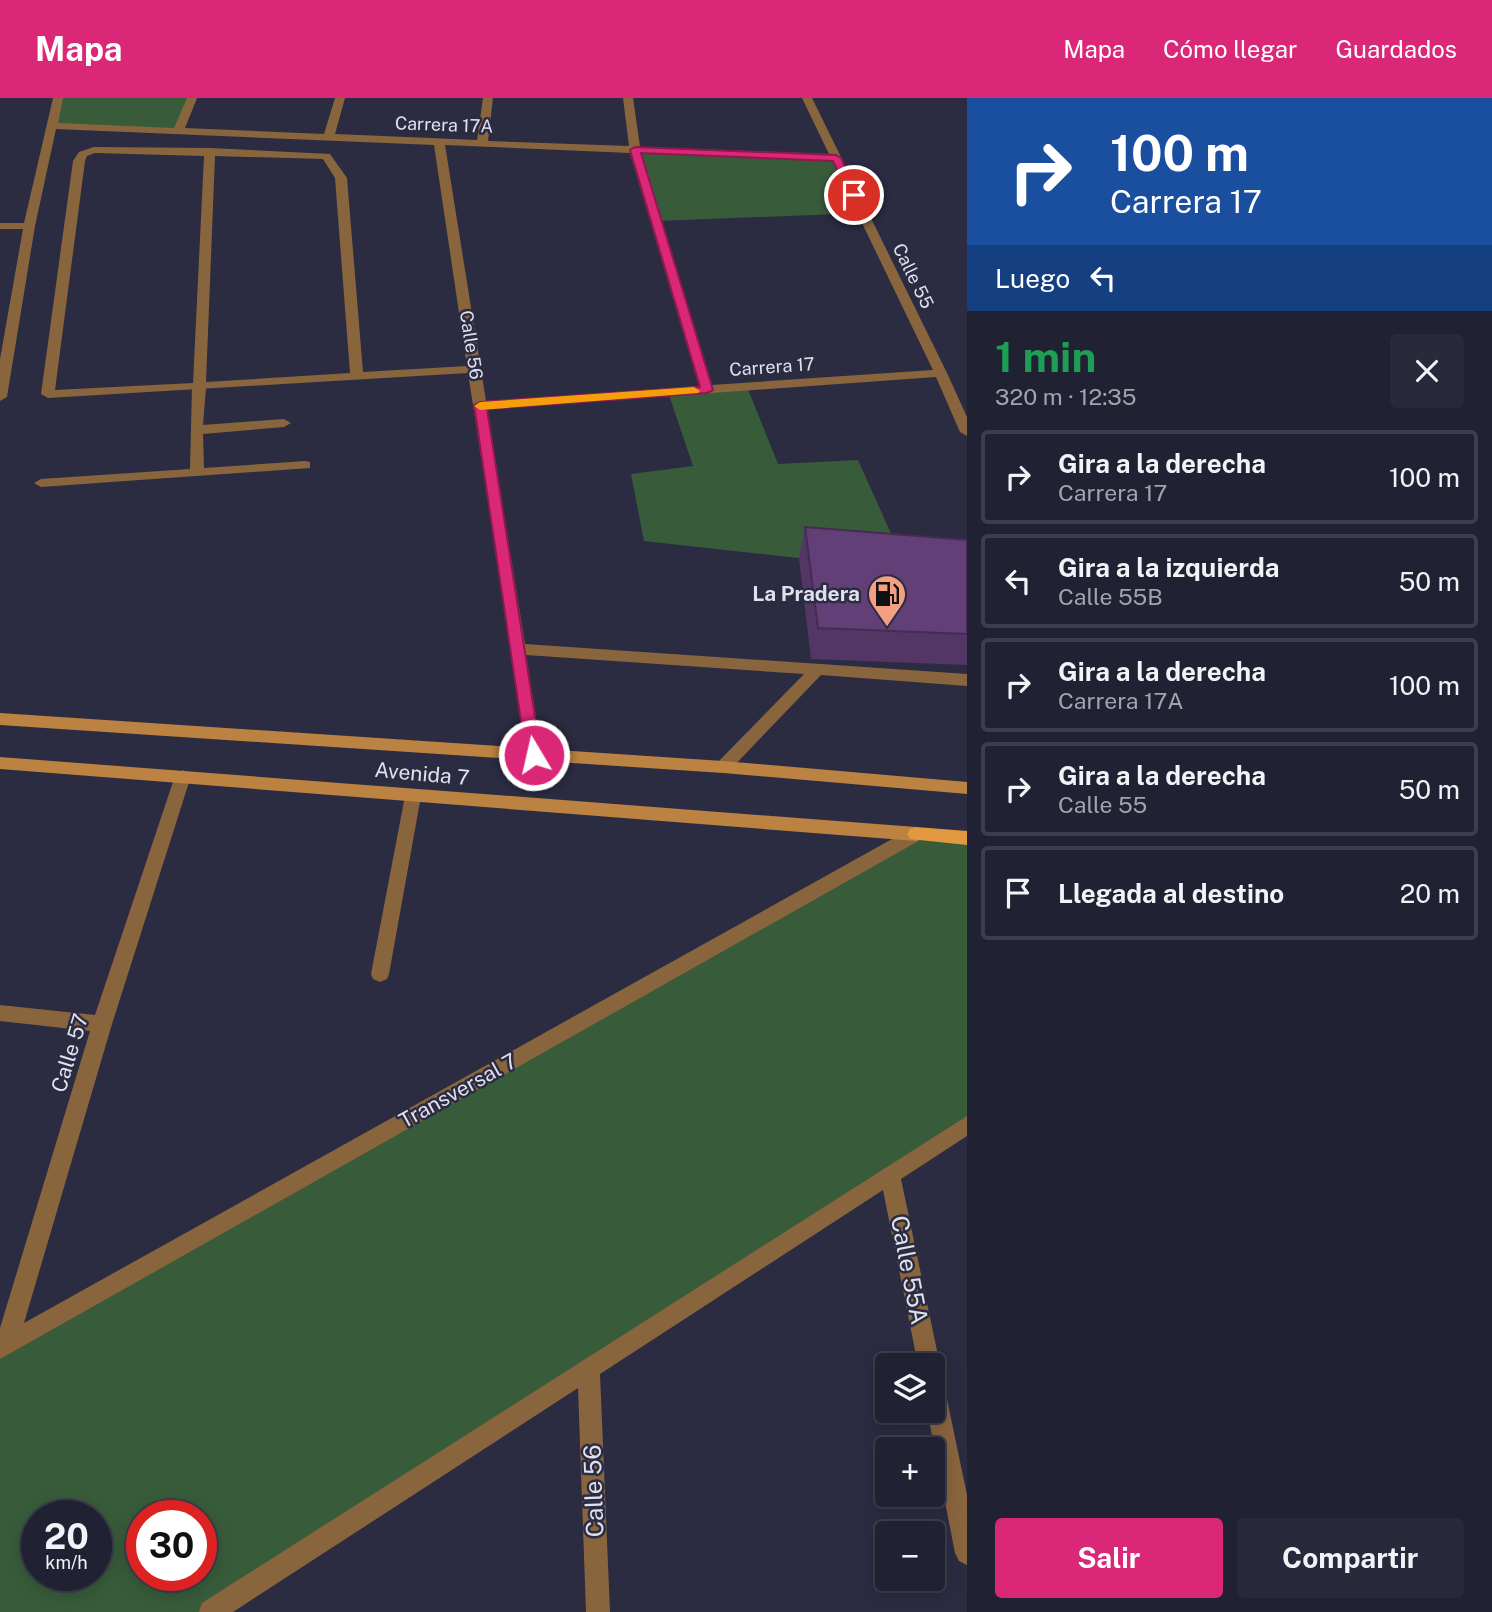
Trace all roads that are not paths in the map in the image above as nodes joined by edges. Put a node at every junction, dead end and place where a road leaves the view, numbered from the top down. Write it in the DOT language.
graph roads {
  1 [pos="58,98"];
  2 [pos="192,98"];
  3 [pos="341,98"];
  4 [pos="488,98"];
  5 [pos="628,98"];
  6 [pos="807,98"];
  7 [pos="51,126"];
  8 [pos="177,131"];
  9 [pos="329,138"];
  10 [pos="439,142"];
  11 [pos="482,144"];
  12 [pos="635,150"];
  13 [pos="210,151"];
  14 [pos="836,158"];
  15 [pos="0,226"];
  16 [pos="29,226"];
  17 [pos="475,369"];
  18 [pos="941,373"];
  19 [pos="357,377"];
  20 [pos="199,387"];
  21 [pos="707,390"];
  22 [pos="0,397"];
  23 [pos="480,405"];
  24 [pos="284,423"];
  25 [pos="196,430"];
  26 [pos="967,432"];
  27 [pos="305,465"];
  28 [pos="197,472"];
  29 [pos="41,483"];
  30 [pos="517,649"];
  31 [pos="816,671"];
  32 [pos="967,680"];
  33 [pos="0,719"];
  34 [pos="534,755"];
  35 [pos="0,763"];
  36 [pos="723,767"];
  37 [pos="183,776"];
  38 [pos="967,788"];
  39 [pos="413,796"];
  40 [pos="916,834"];
  41 [pos="967,838"];
  42 [pos="380,974"];
  43 [pos="0,1013"];
  44 [pos="102,1024"];
  45 [pos="967,1125"];
  46 [pos="890,1175"];
  47 [pos="3,1347"];
  48 [pos="927,1353"];
  49 [pos="589,1369"];
  50 [pos="941,1423"];
  51 [pos="967,1553"];
  52 [pos="211,1612"];
  53 [pos="598,1612"];
  1 -- 7 [label="street"];
  2 -- 8 [label="street"];
  3 -- 9 [label="street"];
  4 -- 11 [label="street"];
  5 -- 12 [label="street"];
  6 -- 14 [label="street, Calle 55"];
  7 -- 8 [label="street, Carrera 17A"];
  7 -- 16 [label="street"];
  8 -- 9 [label="street, Carrera 17A"];
  9 -- 10 [label="street, Carrera 17A"];
  10 -- 11 [label="street, Carrera 17A"];
  10 -- 17 [label="street, Calle 56"];
  11 -- 12 [label="street, Carrera 17A"];
  12 -- 14 [label="street, Carrera 17A"];
  12 -- 21 [label="street"];
  13 -- 19 [label="street"];
  13 -- 20 [label="street"];
  13 -- 20 [label="street"];
  14 -- 18 [label="street, Calle 55"];
  15 -- 16 [label="street"];
  16 -- 22 [label="street"];
  17 -- 19 [label="street"];
  17 -- 23 [label="street, Calle 56"];
  18 -- 21 [label="street, Carrera 17"];
  18 -- 26 [label="street, Calle 55"];
  19 -- 20 [label="street"];
  20 -- 25 [label="street"];
  21 -- 23 [label="street, Carrera 17"];
  23 -- 30 [label="street, Calle 56"];
  24 -- 25 [label="street"];
  25 -- 28 [label="street"];
  27 -- 28 [label="street"];
  28 -- 29 [label="street"];
  30 -- 31 [label="street"];
  30 -- 34 [label="street, Calle 56"];
  31 -- 32 [label="street"];
  31 -- 36 [label="street"];
  33 -- 34 [label="main road, Avenida 7"];
  34 -- 36 [label="main road, Avenida 7"];
  35 -- 37 [label="main road, Avenida 7"];
  36 -- 38 [label="main road, Avenida 7"];
  37 -- 39 [label="main road, Avenida 7"];
  37 -- 44 [label="street, Calle 57"];
  39 -- 40 [label="main road, Avenida 7"];
  39 -- 42 [label="street"];
  40 -- 41 [label="main road, Avenida 7"];
  40 -- 47 [label="street, Transversal 7"];
  43 -- 44 [label="street"];
  44 -- 47 [label="street, Calle 57"];
  45 -- 46 [label="street"];
  46 -- 48 [label="street, Calle 55A"];
  46 -- 49 [label="street"];
  49 -- 52 [label="street"];
  49 -- 53 [label="street, Calle 56"];
  50 -- 51 [label="street"];
}
